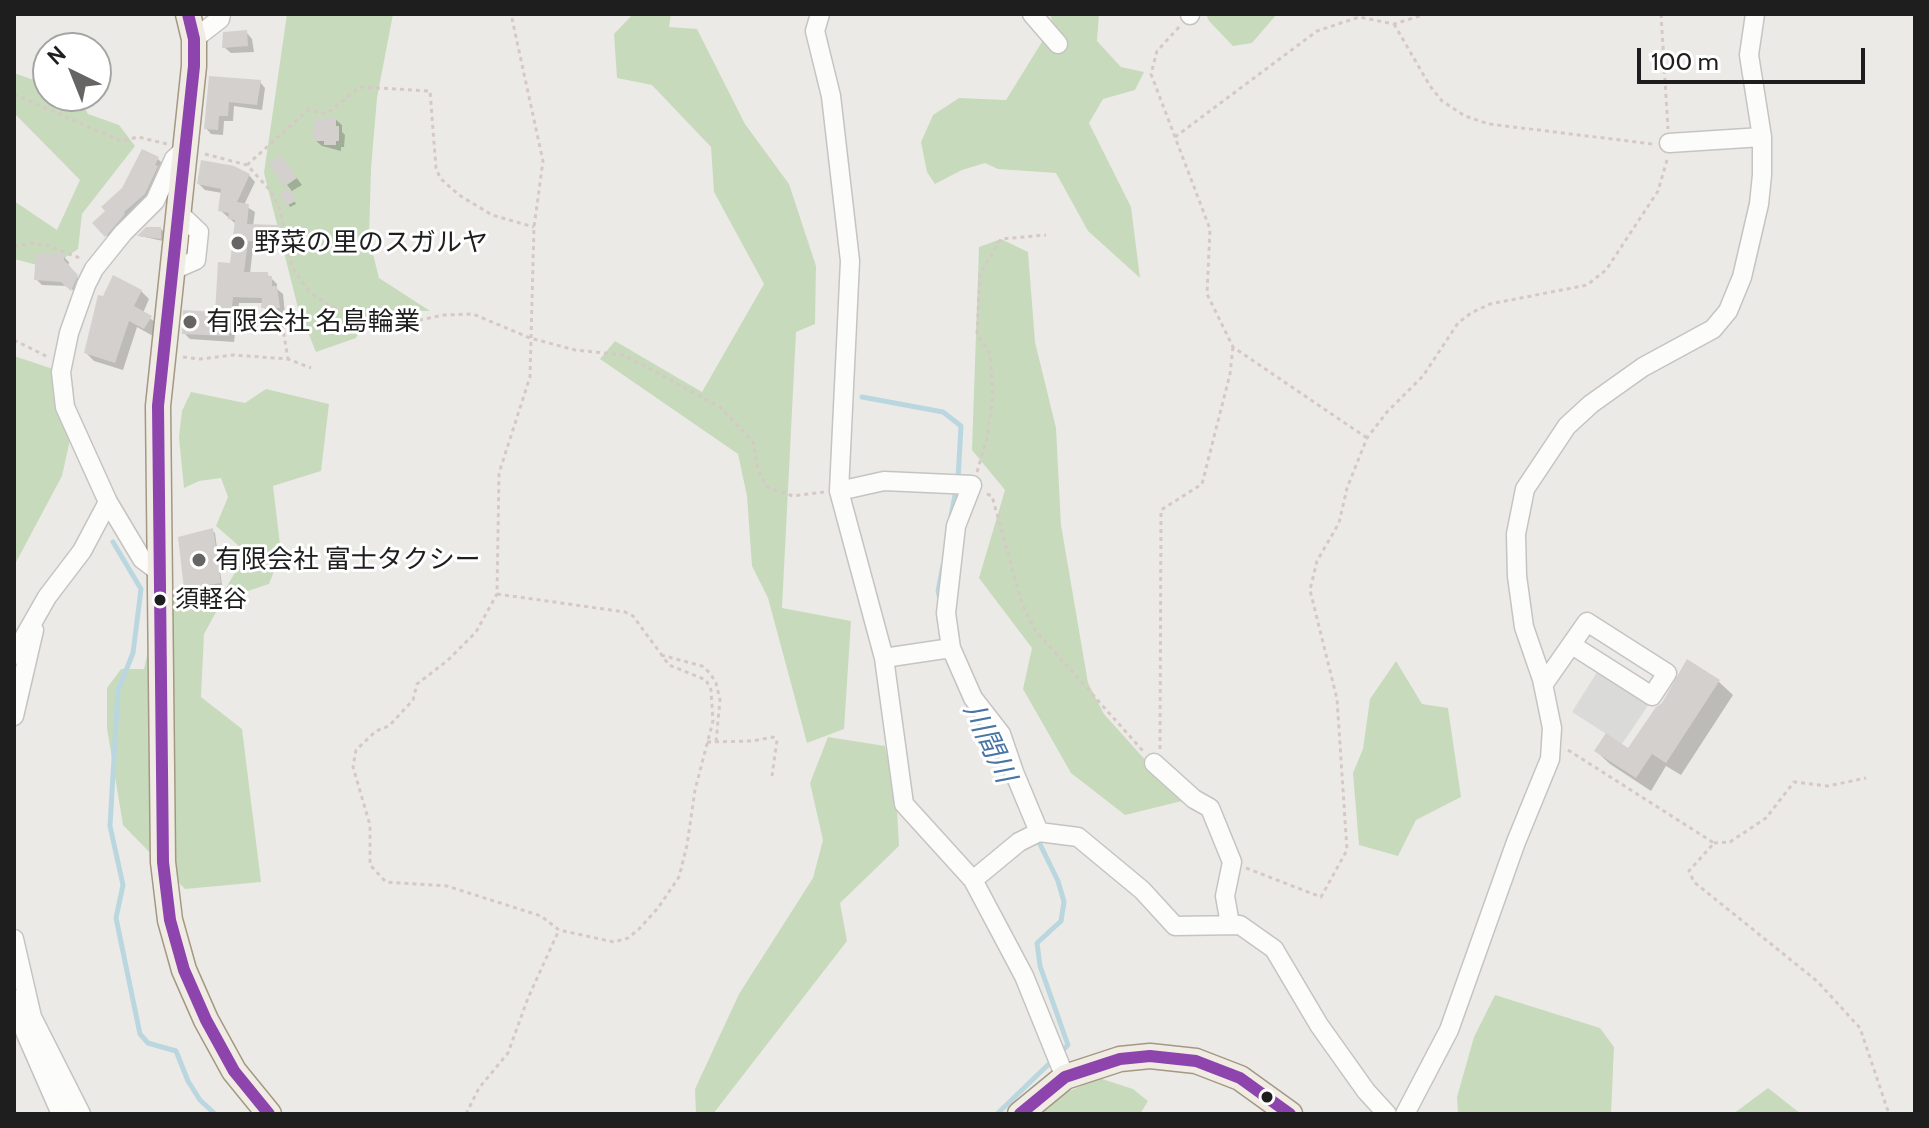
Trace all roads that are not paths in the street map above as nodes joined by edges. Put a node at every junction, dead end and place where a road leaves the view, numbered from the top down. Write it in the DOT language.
graph roads {
  1 [pos="188,14"];
  2 [pos="221,14"];
  3 [pos="820,14"];
  4 [pos="1032,14"];
  5 [pos="1755,14"];
  6 [pos="194,39"];
  7 [pos="1058,44"];
  8 [pos="1762,137"];
  9 [pos="1669,143"];
  10 [pos="185,149"];
  11 [pos="839,491"];
  12 [pos="108,502"];
  13 [pos="158,571"];
  14 [pos="35,620"];
  15 [pos="1572,645"];
  16 [pos="951,648"];
  17 [pos="14,655"];
  18 [pos="884,658"];
  19 [pos="1543,685"];
  20 [pos="14,716"];
  21 [pos="1154,763"];
  22 [pos="1039,832"];
  23 [pos="973,880"];
  24 [pos="1230,924"];
  25 [pos="14,939"];
  26 [pos="14,999"];
  27 [pos="1065,1077"];
  28 [pos="61,1114"];
  29 [pos="81,1114"];
  30 [pos="269,1114"];
  31 [pos="1020,1114"];
  32 [pos="1290,1114"];
  33 [pos="1387,1114"];
  34 [pos="1405,1114"];
  1 -- 6 [label="main road"];
  2 -- 6 [label="street"];
  3 -- 11 [label="street"];
  4 -- 7 [label="street"];
  5 -- 8 [label="street"];
  6 -- 10 [label="main road"];
  8 -- 9 [label="street"];
  8 -- 19 [label="street"];
  10 -- 12 [label="street"];
  10 -- 13 [label="main road"];
  11 -- 16 [label="street"];
  11 -- 18 [label="street"];
  12 -- 13 [label="street"];
  12 -- 14 [label="street"];
  13 -- 30 [label="main road"];
  14 -- 17 [label="street"];
  14 -- 20 [label="street"];
  15 -- 15 [label="street"];
  15 -- 19 [label="street"];
  16 -- 18 [label="street"];
  16 -- 22 [label="street"];
  18 -- 23 [label="street"];
  19 -- 34 [label="street"];
  21 -- 24 [label="street"];
  22 -- 23 [label="street"];
  22 -- 24 [label="street"];
  23 -- 27 [label="street"];
  24 -- 33 [label="street"];
  25 -- 29 [label="street"];
  26 -- 28 [label="street"];
  27 -- 31 [label="main road"];
  27 -- 32 [label="main road"];
}
